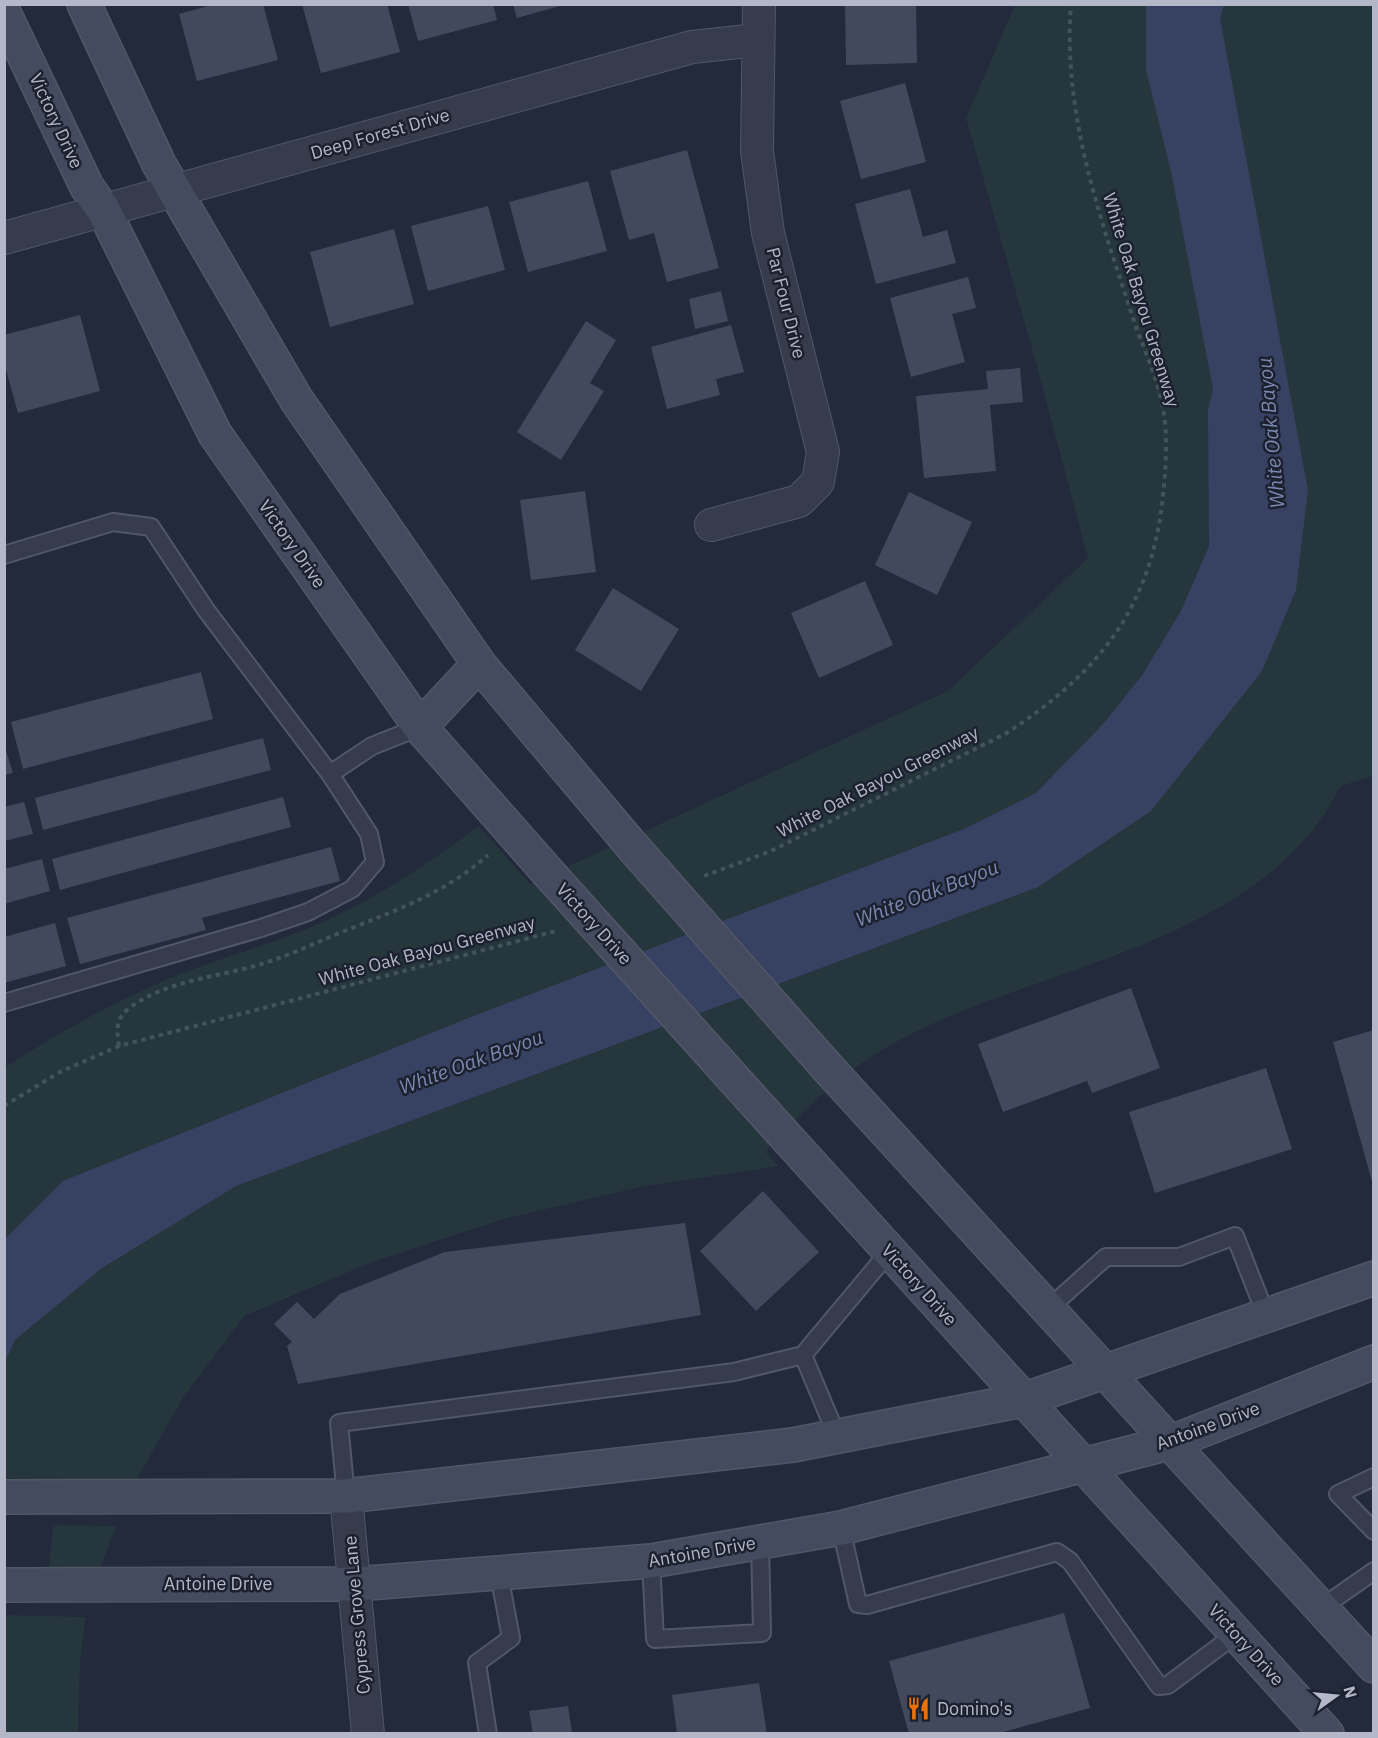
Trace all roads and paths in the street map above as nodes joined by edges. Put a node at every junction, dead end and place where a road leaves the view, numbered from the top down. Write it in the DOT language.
graph roads {
  1 [pos="84,4"];
  2 [pos="759,4"];
  3 [pos="1071,4"];
  4 [pos="4,13"];
  5 [pos="757,40"];
  6 [pos="177,191"];
  7 [pos="103,209"];
  8 [pos="4,238"];
  9 [pos="711,525"];
  10 [pos="4,555"];
  11 [pos="479,664"];
  12 [pos="420,727"];
  13 [pos="330,774"];
  14 [pos="693,880"];
  15 [pos="558,930"];
  16 [pos="4,1003"];
  17 [pos="4,1106"];
  18 [pos="889,1252"];
  19 [pos="1374,1278"];
  20 [pos="1048,1308"];
  21 [pos="1266,1316"];
  22 [pos="803,1355"];
  23 [pos="1374,1362"];
  24 [pos="1107,1371"];
  25 [pos="1023,1400"];
  26 [pos="837,1436"];
  27 [pos="1172,1442"];
  28 [pos="1082,1464"];
  29 [pos="1374,1477"];
  30 [pos="346,1496"];
  31 [pos="4,1497"];
  32 [pos="841,1528"];
  33 [pos="1374,1531"];
  34 [pos="760,1542"];
  35 [pos="651,1561"];
  36 [pos="1374,1570"];
  37 [pos="499,1574"];
  38 [pos="355,1584"];
  39 [pos="4,1585"];
  40 [pos="1321,1608"];
  41 [pos="1236,1634"];
  42 [pos="1374,1666"];
  43 [pos="368,1734"];
  44 [pos="488,1734"];
  45 [pos="1327,1734"];
  1 -- 6 [label="main road"];
  2 -- 5 [label="street, Par Four Drive"];
  3 -- 14 [label="path, White Oak Bayou Greenway"];
  4 -- 7 [label="main road, Victory Drive"];
  5 -- 6 [label="street, Deep Forest Drive"];
  5 -- 9 [label="street, Par Four Drive"];
  6 -- 7 [label="street, Deep Forest Drive"];
  6 -- 11 [label="main road"];
  7 -- 8 [label="street, Deep Forest Drive"];
  7 -- 12 [label="main road, Victory Drive"];
  10 -- 13 [label="lane"];
  11 -- 12 [label="main road"];
  11 -- 20 [label="main road, bridge"];
  12 -- 13 [label="lane"];
  12 -- 18 [label="main road, Victory Drive, bridge"];
  13 -- 16 [label="lane"];
  15 -- 17 [label="path, White Oak Bayou Greenway"];
  18 -- 22 [label="lane"];
  18 -- 25 [label="main road, Victory Drive"];
  19 -- 21 [label="main road"];
  20 -- 21 [label="lane"];
  20 -- 24 [label="main road"];
  21 -- 24 [label="main road"];
  22 -- 26 [label="lane"];
  22 -- 30 [label="lane"];
  23 -- 27 [label="main road, Antoine Drive"];
  24 -- 25 [label="main road"];
  24 -- 27 [label="main road"];
  25 -- 26 [label="main road"];
  25 -- 28 [label="main road, Victory Drive"];
  26 -- 30 [label="main road"];
  27 -- 28 [label="main road, Antoine Drive"];
  27 -- 40 [label="main road"];
  28 -- 32 [label="main road, Antoine Drive"];
  28 -- 41 [label="main road, Victory Drive"];
  29 -- 33 [label="lane"];
  30 -- 31 [label="main road"];
  30 -- 38 [label="street, Cypress Grove Lane"];
  32 -- 34 [label="main road, Antoine Drive"];
  32 -- 41 [label="lane"];
  34 -- 35 [label="main road, Antoine Drive"];
  34 -- 35 [label="lane"];
  35 -- 37 [label="main road, Antoine Drive"];
  36 -- 40 [label="lane"];
  37 -- 38 [label="main road, Antoine Drive"];
  37 -- 44 [label="lane"];
  38 -- 39 [label="main road, Antoine Drive"];
  38 -- 43 [label="street, Cypress Grove Lane"];
  40 -- 42 [label="main road"];
  41 -- 45 [label="main road, Victory Drive"];
}
